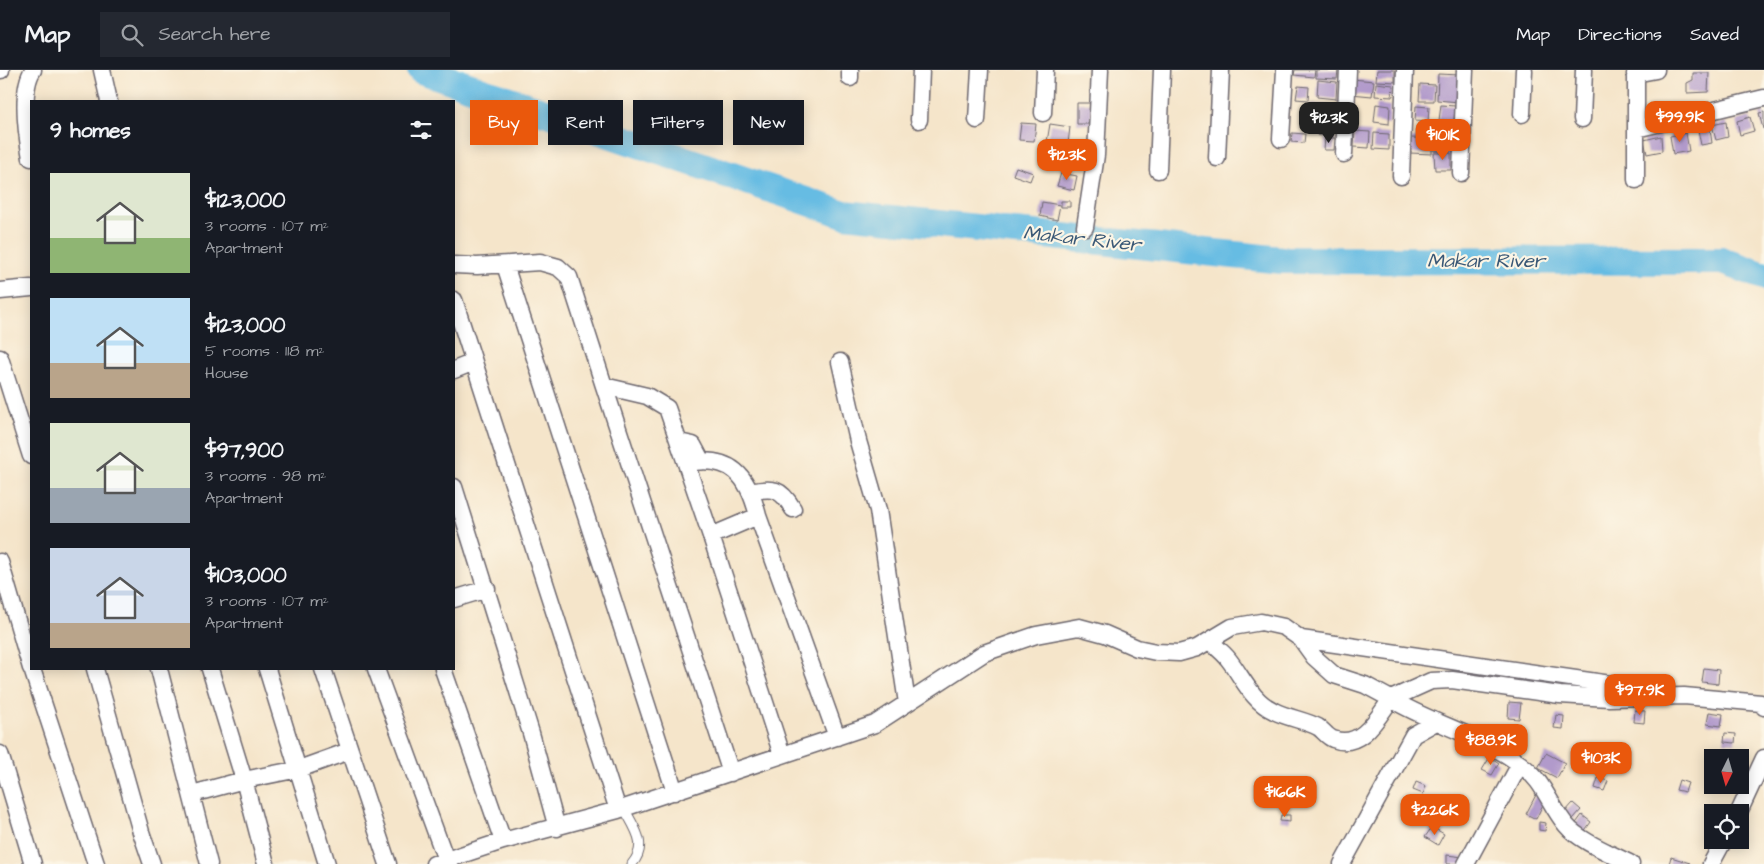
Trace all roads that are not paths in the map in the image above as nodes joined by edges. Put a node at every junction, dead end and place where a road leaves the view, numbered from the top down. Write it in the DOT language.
graph roads {
  1 [pos="33,70"];
  2 [pos="102,70"];
  3 [pos="921,70"];
  4 [pos="980,70"];
  5 [pos="1045,70"];
  6 [pos="1100,70"];
  7 [pos="1162,70"];
  8 [pos="1221,70"];
  9 [pos="1285,70"];
  10 [pos="1348,70"];
  11 [pos="1405,70"];
  12 [pos="1464,70"];
  13 [pos="1524,70"];
  14 [pos="1584,70"];
  15 [pos="1656,70"];
  16 [pos="1636,72"];
  17 [pos="1764,98"];
  18 [pos="109,100"];
  19 [pos="1043,113"];
  20 [pos="1522,114"];
  21 [pos="1582,119"];
  22 [pos="919,120"];
  23 [pos="977,120"];
  24 [pos="1636,129"];
  25 [pos="1281,139"];
  26 [pos="30,151"];
  27 [pos="1344,154"];
  28 [pos="1217,158"];
  29 [pos="1158,170"];
  30 [pos="1461,173"];
  31 [pos="1401,176"];
  32 [pos="1636,180"];
  33 [pos="1085,226"];
  34 [pos="455,265"];
  35 [pos="505,265"];
  36 [pos="30,288"];
  37 [pos="0,291"];
  38 [pos="455,303"];
  39 [pos="0,358"];
  40 [pos="474,362"];
  41 [pos="840,362"];
  42 [pos="455,370"];
  43 [pos="604,386"];
  44 [pos="30,453"];
  45 [pos="694,462"];
  46 [pos="455,490"];
  47 [pos="750,492"];
  48 [pos="793,509"];
  49 [pos="758,516"];
  50 [pos="711,536"];
  51 [pos="0,562"];
  52 [pos="487,589"];
  53 [pos="455,600"];
  54 [pos="1301,639"];
  55 [pos="1209,641"];
  56 [pos="30,665"];
  57 [pos="32,670"];
  58 [pos="94,670"];
  59 [pos="159,670"];
  60 [pos="210,670"];
  61 [pos="267,670"];
  62 [pos="323,670"];
  63 [pos="376,670"];
  64 [pos="443,670"];
  65 [pos="1391,698"];
  66 [pos="1709,698"];
  67 [pos="907,703"];
  68 [pos="1763,705"];
  69 [pos="1436,722"];
  70 [pos="837,737"];
  71 [pos="349,751"];
  72 [pos="0,754"];
  73 [pos="782,755"];
  74 [pos="1764,758"];
  75 [pos="1520,764"];
  76 [pos="299,769"];
  77 [pos="731,773"];
  78 [pos="244,780"];
  79 [pos="675,792"];
  80 [pos="192,794"];
  81 [pos="1743,804"];
  82 [pos="621,809"];
  83 [pos="557,828"];
  84 [pos="503,841"];
  85 [pos="1719,849"];
  86 [pos="440,862"];
  87 [pos="33,864"];
  88 [pos="96,864"];
  89 [pos="152,864"];
  90 [pos="209,864"];
  91 [pos="266,864"];
  92 [pos="327,864"];
  93 [pos="388,864"];
  94 [pos="632,864"];
  95 [pos="1342,864"];
  96 [pos="1466,864"];
  97 [pos="1631,864"];
  98 [pos="1711,864"];
  1 -- 26 [label="street"];
  2 -- 18 [label="street"];
  3 -- 22 [label="street"];
  4 -- 23 [label="street"];
  5 -- 19 [label="street"];
  6 -- 33 [label="street"];
  7 -- 29 [label="street"];
  8 -- 28 [label="street"];
  9 -- 25 [label="street"];
  10 -- 27 [label="street"];
  11 -- 31 [label="street"];
  12 -- 30 [label="street"];
  13 -- 20 [label="street"];
  14 -- 21 [label="street"];
  15 -- 16 [label="street"];
  16 -- 24 [label="street"];
  17 -- 24 [label="street"];
  24 -- 32 [label="street"];
  34 -- 35 [label="street"];
  35 -- 43 [label="street"];
  35 -- 79 [label="street"];
  36 -- 37 [label="street"];
  38 -- 40 [label="street"];
  39 -- 44 [label="street"];
  40 -- 42 [label="street"];
  40 -- 82 [label="street"];
  41 -- 67 [label="street"];
  43 -- 45 [label="street"];
  43 -- 77 [label="street"];
  45 -- 47 [label="street"];
  45 -- 50 [label="street"];
  46 -- 52 [label="street"];
  47 -- 48 [label="street"];
  47 -- 49 [label="street"];
  49 -- 50 [label="street"];
  49 -- 70 [label="street"];
  50 -- 73 [label="street"];
  51 -- 56 [label="street"];
  52 -- 53 [label="street"];
  52 -- 83 [label="street"];
  54 -- 55 [label="street"];
  54 -- 65 [label="street"];
  54 -- 66 [label="street"];
  55 -- 65 [label="street"];
  55 -- 67 [label="street"];
  57 -- 88 [label="street"];
  58 -- 89 [label="street"];
  59 -- 80 [label="street"];
  60 -- 78 [label="street"];
  61 -- 76 [label="street"];
  62 -- 71 [label="street"];
  63 -- 86 [label="street"];
  64 -- 84 [label="street"];
  65 -- 66 [label="street"];
  65 -- 69 [label="street"];
  66 -- 68 [label="street"];
  67 -- 70 [label="street"];
  69 -- 75 [label="street"];
  69 -- 95 [label="street"];
  70 -- 73 [label="street"];
  71 -- 76 [label="street"];
  71 -- 93 [label="street"];
  72 -- 87 [label="street"];
  73 -- 77 [label="street"];
  74 -- 81 [label="street"];
  75 -- 96 [label="street"];
  75 -- 97 [label="street"];
  76 -- 78 [label="street"];
  76 -- 92 [label="street"];
  77 -- 79 [label="street"];
  78 -- 80 [label="street"];
  78 -- 91 [label="street"];
  79 -- 82 [label="street"];
  80 -- 90 [label="street"];
  82 -- 83 [label="street"];
  82 -- 94 [label="lane"];
  83 -- 84 [label="street"];
  84 -- 86 [label="street"];
  85 -- 98 [label="street"];
}
